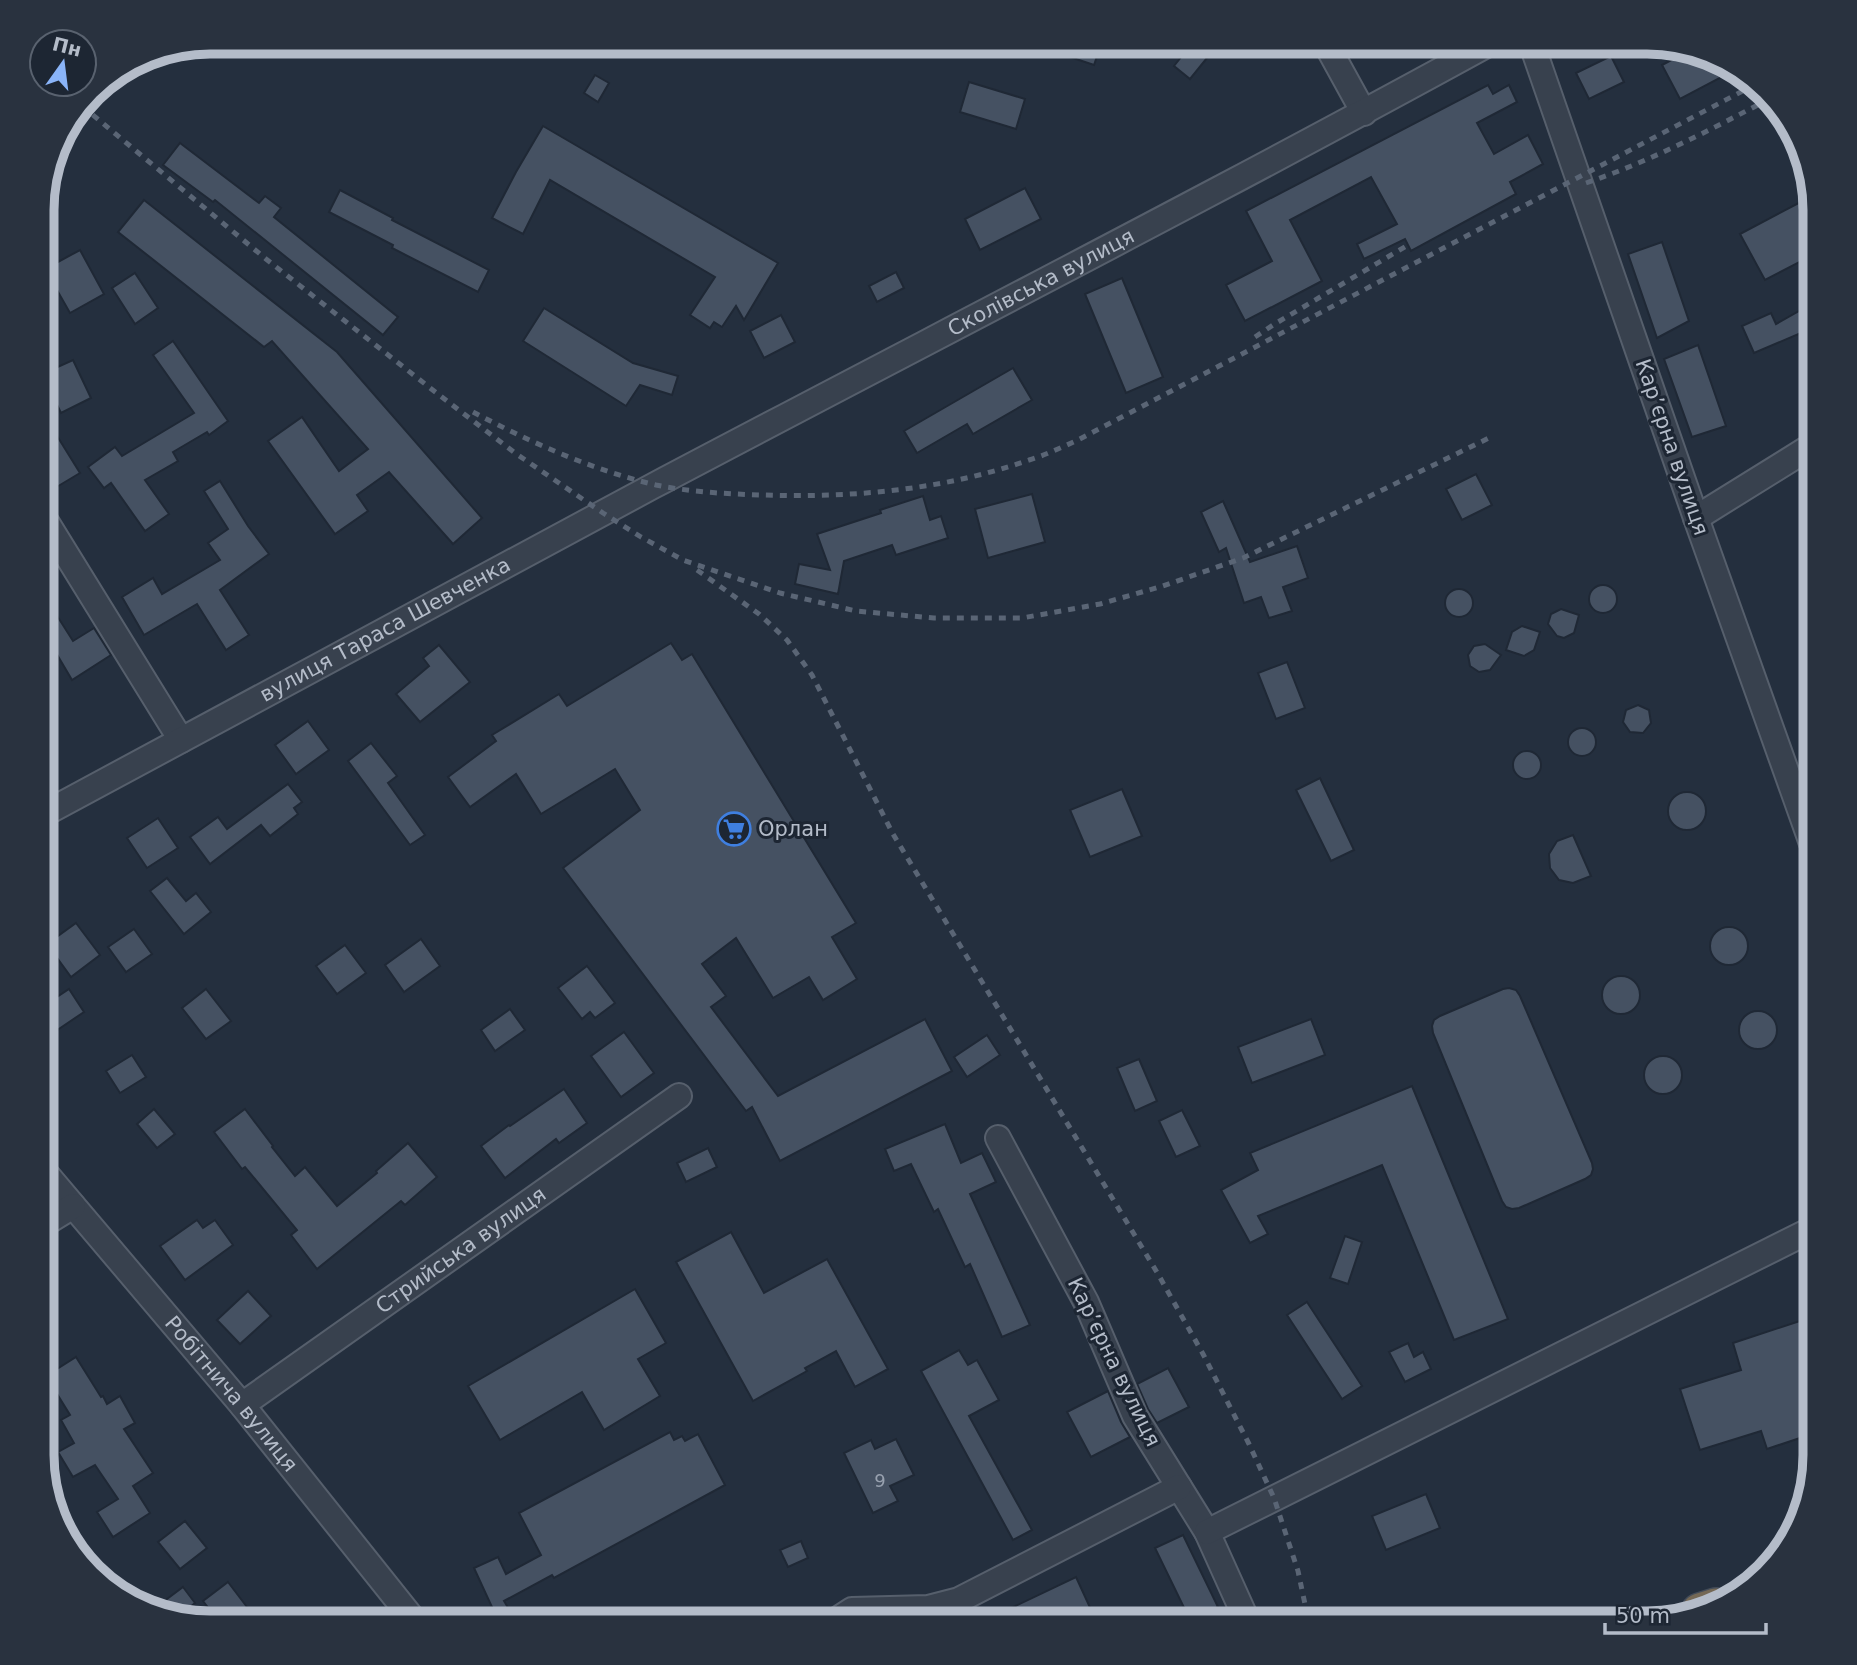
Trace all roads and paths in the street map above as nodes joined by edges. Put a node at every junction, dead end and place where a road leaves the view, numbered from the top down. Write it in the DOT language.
graph roads {
  1 [pos="1332,54"];
  2 [pos="1470,54"];
  3 [pos="1535,54"];
  4 [pos="1364,113"];
  5 [pos="1802,452"];
  6 [pos="1696,518"];
  7 [pos="590,520"];
  8 [pos="55,536"];
  9 [pos="181,740"];
  10 [pos="55,808"];
  11 [pos="1802,817"];
  12 [pos="679,1096"];
  13 [pos="998,1138"];
  14 [pos="55,1185"];
  15 [pos="73,1206"];
  16 [pos="55,1217"];
  17 [pos="1803,1234"];
  18 [pos="242,1405"];
  19 [pos="1179,1487"];
  20 [pos="1206,1532"];
  21 [pos="406,1611"];
  22 [pos="850,1611"];
  23 [pos="1242,1611"];
  1 -- 4 [label="street"];
  2 -- 4 [label="street, Сколівська вулиця"];
  3 -- 6 [label="street, Карʼєрна вулиця"];
  4 -- 7 [label="street, Сколівська вулиця"];
  5 -- 6 [label="street"];
  6 -- 11 [label="street, Карʼєрна вулиця"];
  7 -- 9 [label="street, вулиця Тараса Шевченка"];
  8 -- 9 [label="street"];
  9 -- 10 [label="street, вулиця Тараса Шевченка"];
  12 -- 18 [label="street, Стрийська вулиця"];
  13 -- 19 [label="street, Карʼєрна вулиця"];
  14 -- 15 [label="street, Робітнича вулиця"];
  15 -- 16 [label="street"];
  15 -- 18 [label="street, Робітнича вулиця"];
  17 -- 20 [label="street"];
  18 -- 21 [label="street, Робітнича вулиця"];
  19 -- 20 [label="street, Карʼєрна вулиця"];
  19 -- 22 [label="street"];
  20 -- 23 [label="street, Карʼєрна вулиця"];
}
